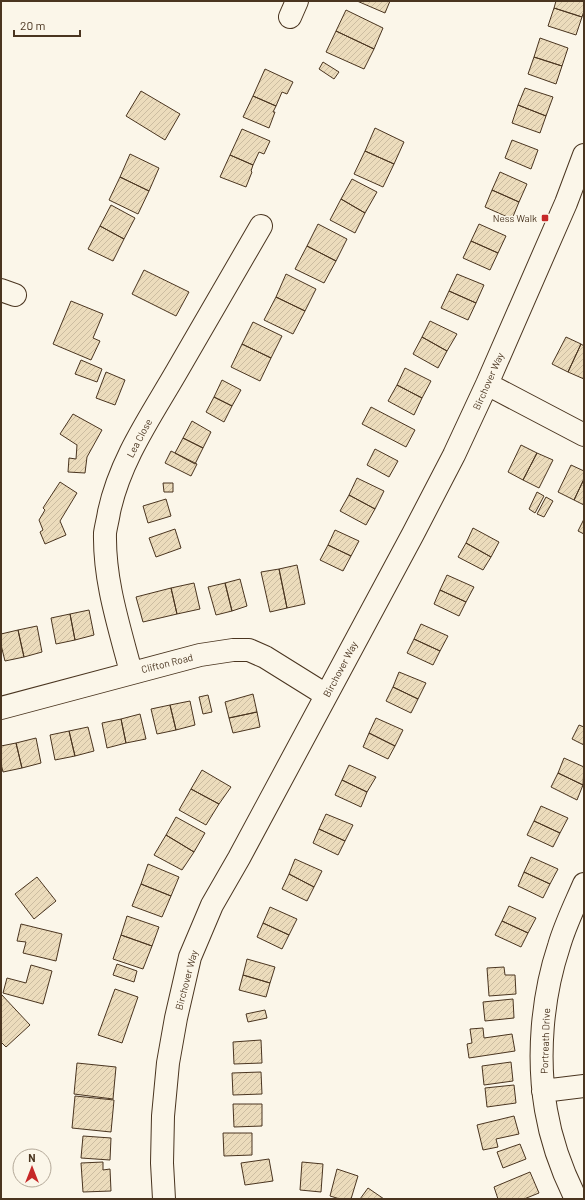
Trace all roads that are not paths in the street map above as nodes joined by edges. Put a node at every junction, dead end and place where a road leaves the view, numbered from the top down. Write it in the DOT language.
graph roads {
  1 [pos="584,155"];
  2 [pos="261,226"];
  3 [pos="487,384"];
  4 [pos="584,435"];
  5 [pos="131,672"];
  6 [pos="326,695"];
  7 [pos="1,708"];
  8 [pos="584,884"];
  9 [pos="584,1086"];
  10 [pos="543,1091"];
  11 [pos="164,1199"];
  12 [pos="576,1199"];
  1 -- 3 [label="street, Birchover Way"];
  2 -- 5 [label="street, Lea Close"];
  3 -- 4 [label="street"];
  3 -- 6 [label="street, Birchover Way"];
  5 -- 6 [label="street, Clifton Road"];
  5 -- 7 [label="street, Clifton Road"];
  6 -- 11 [label="street, Birchover Way"];
  8 -- 10 [label="street, Portreath Drive"];
  9 -- 10 [label="street"];
  10 -- 12 [label="street, Portreath Drive"];
}
